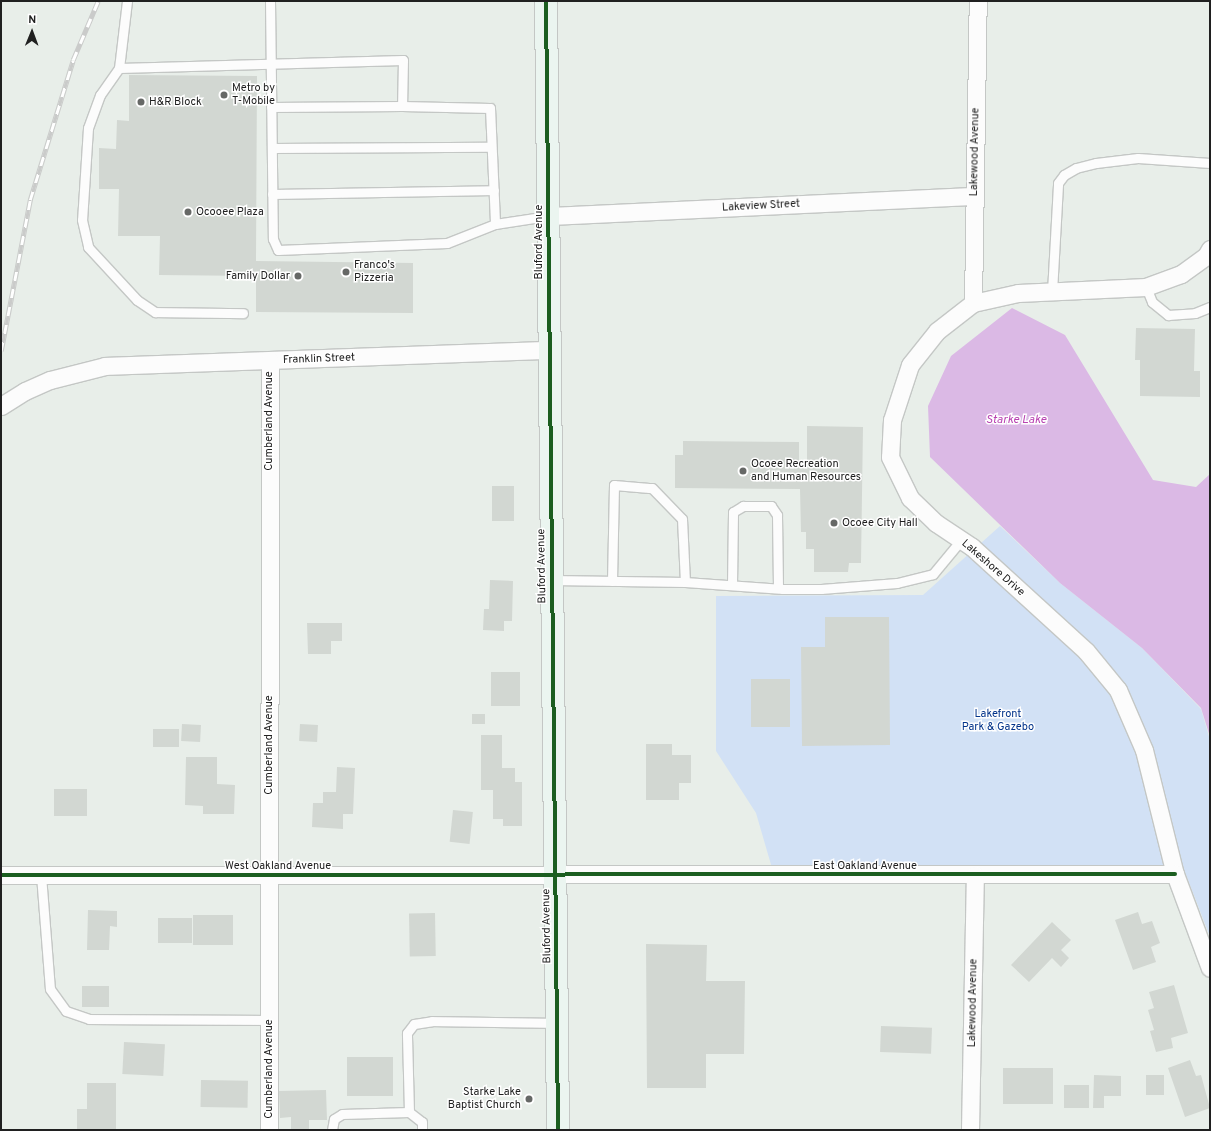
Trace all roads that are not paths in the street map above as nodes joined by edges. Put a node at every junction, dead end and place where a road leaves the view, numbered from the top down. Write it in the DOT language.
graph roads {
  1 [pos="127,1"];
  2 [pos="270,1"];
  3 [pos="546,1"];
  4 [pos="978,1"];
  5 [pos="271,62"];
  6 [pos="119,68"];
  7 [pos="271,106"];
  8 [pos="402,106"];
  9 [pos="491,147"];
  10 [pos="272,148"];
  11 [pos="1210,163"];
  12 [pos="494,190"];
  13 [pos="272,194"];
  14 [pos="974,196"];
  15 [pos="548,216"];
  16 [pos="495,224"];
  17 [pos="1210,250"];
  18 [pos="1146,287"];
  19 [pos="1052,292"];
  20 [pos="973,303"];
  21 [pos="1210,307"];
  22 [pos="243,313"];
  23 [pos="549,350"];
  24 [pos="270,361"];
  25 [pos="1,406"];
  26 [pos="961,540"];
  27 [pos="552,580"];
  28 [pos="612,581"];
  29 [pos="685,582"];
  30 [pos="732,585"];
  31 [pos="778,588"];
  32 [pos="1175,874"];
  33 [pos="1,875"];
  34 [pos="41,875"];
  35 [pos="268,875"];
  36 [pos="555,875"];
  37 [pos="975,875"];
  38 [pos="1210,968"];
  39 [pos="269,1020"];
  40 [pos="557,1023"];
  41 [pos="409,1112"];
  42 [pos="269,1130"];
  43 [pos="332,1130"];
  44 [pos="422,1130"];
  45 [pos="558,1130"];
  46 [pos="970,1130"];
  1 -- 6 [label="lane"];
  2 -- 5 [label="lane"];
  3 -- 15 [label="street, Bluford Avenue"];
  4 -- 14 [label="street, Lakewood Avenue"];
  5 -- 6 [label="lane"];
  5 -- 7 [label="lane"];
  5 -- 8 [label="lane"];
  6 -- 22 [label="lane"];
  7 -- 8 [label="lane"];
  7 -- 10 [label="lane"];
  8 -- 9 [label="lane"];
  9 -- 10 [label="lane"];
  9 -- 12 [label="lane"];
  10 -- 13 [label="lane"];
  11 -- 19 [label="lane"];
  12 -- 13 [label="lane"];
  12 -- 16 [label="lane"];
  13 -- 16 [label="lane"];
  14 -- 15 [label="street, Lakeview Street"];
  14 -- 20 [label="street, Lakewood Avenue"];
  15 -- 16 [label="lane"];
  15 -- 23 [label="street, Bluford Avenue"];
  17 -- 18 [label="street, Lakeshore Drive"];
  18 -- 19 [label="street, Lakeshore Drive"];
  18 -- 21 [label="lane"];
  19 -- 20 [label="street, Lakeshore Drive"];
  20 -- 26 [label="street, Lakeshore Drive"];
  23 -- 24 [label="street, Franklin Street"];
  23 -- 27 [label="street, Bluford Avenue"];
  24 -- 25 [label="street, Franklin Street"];
  24 -- 35 [label="street, Cumberland Avenue"];
  26 -- 31 [label="lane"];
  26 -- 32 [label="street, Lakeshore Drive"];
  27 -- 28 [label="lane"];
  27 -- 36 [label="street, Bluford Avenue"];
  28 -- 29 [label="lane"];
  28 -- 29 [label="lane"];
  29 -- 30 [label="lane"];
  30 -- 31 [label="lane"];
  30 -- 31 [label="lane"];
  32 -- 37 [label="street, East Oakland Avenue"];
  32 -- 38 [label="street, Lakeshore Drive"];
  33 -- 34 [label="street, West Oakland Avenue"];
  34 -- 35 [label="street, West Oakland Avenue"];
  34 -- 39 [label="lane"];
  35 -- 36 [label="street, West Oakland Avenue"];
  35 -- 39 [label="street, Cumberland Avenue"];
  36 -- 37 [label="street, East Oakland Avenue"];
  36 -- 40 [label="street, Bluford Avenue"];
  37 -- 46 [label="street, Lakewood Avenue"];
  39 -- 42 [label="street, Cumberland Avenue"];
  40 -- 41 [label="lane"];
  40 -- 45 [label="street, Bluford Avenue"];
  41 -- 43 [label="lane"];
  41 -- 44 [label="lane"];
}
